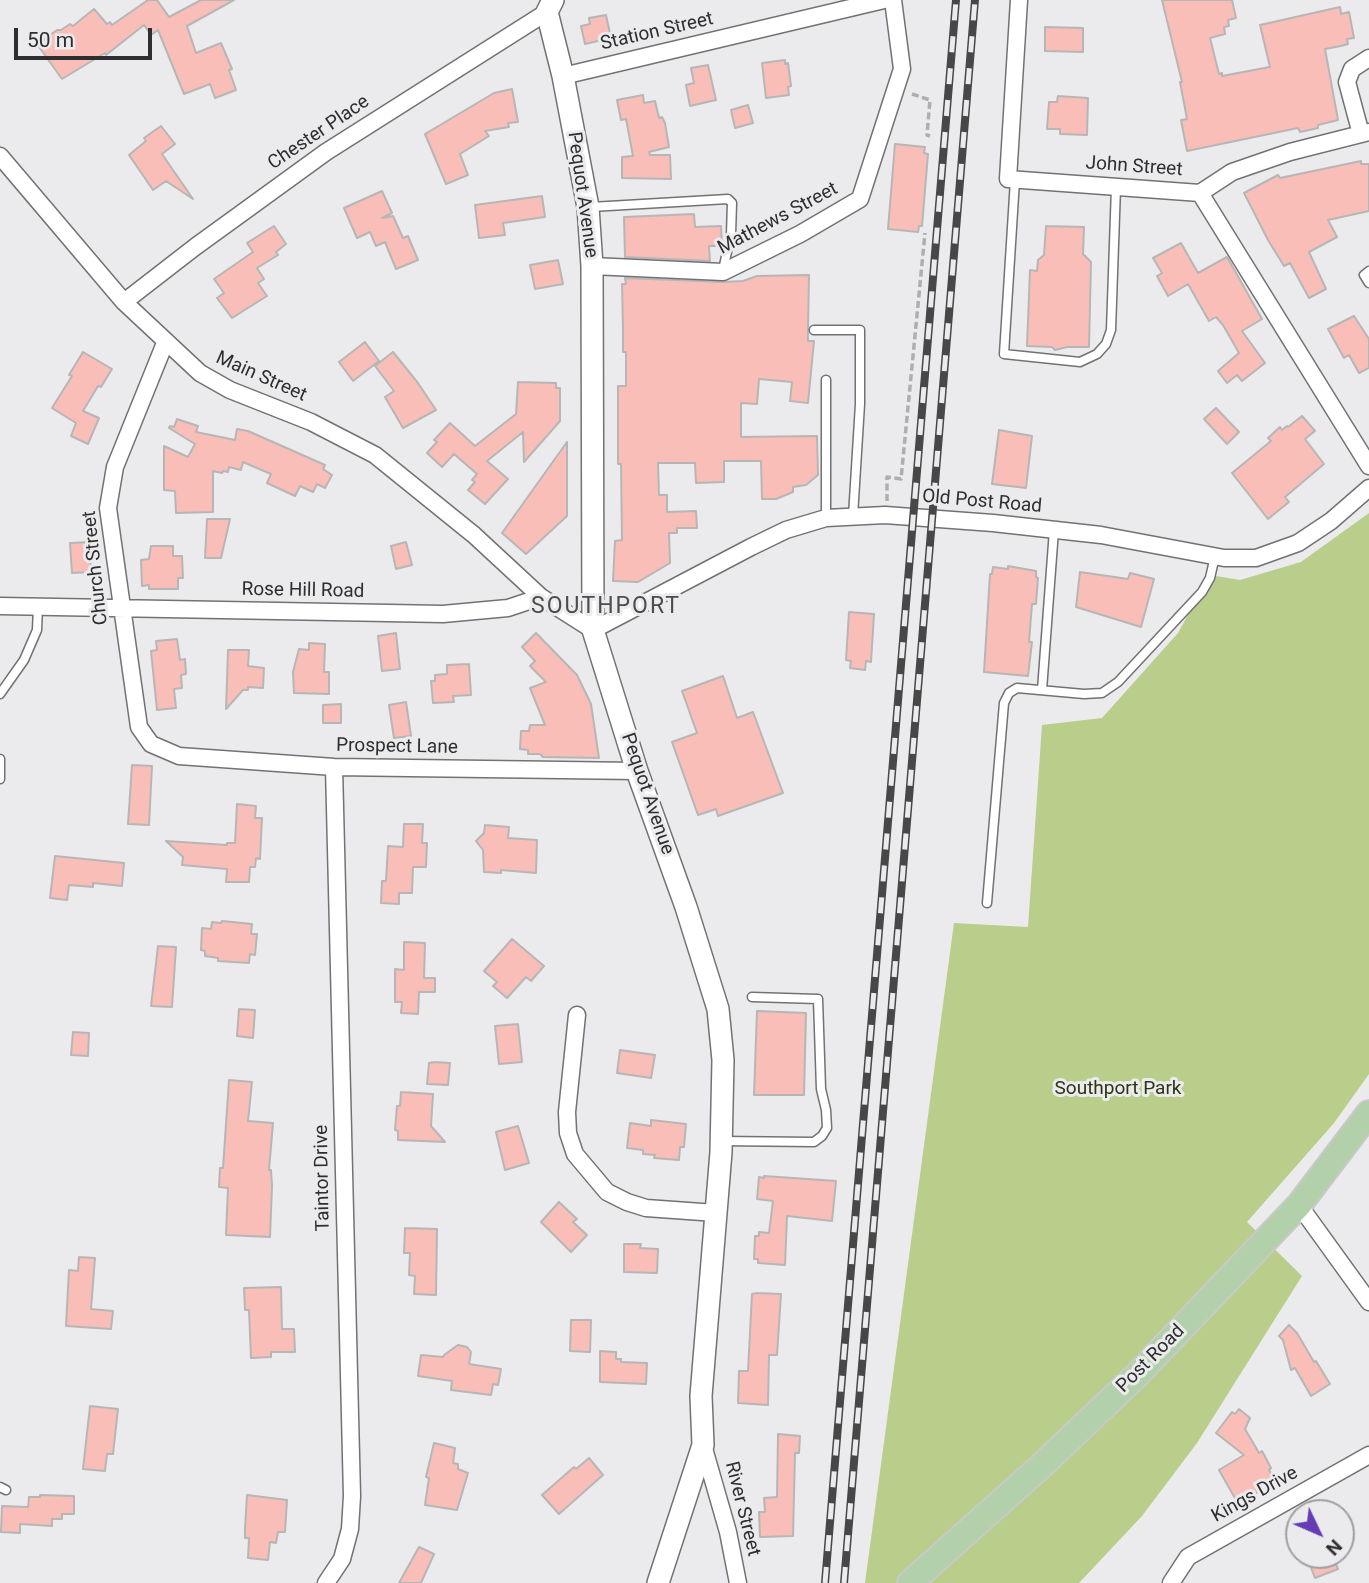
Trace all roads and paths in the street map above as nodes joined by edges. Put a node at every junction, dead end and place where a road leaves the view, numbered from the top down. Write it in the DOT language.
graph roads {
  1 [pos="884,0"];
  2 [pos="893,0"];
  3 [pos="1019,0"];
  4 [pos="857,3"];
  5 [pos="550,6"];
  6 [pos="1369,58"];
  7 [pos="563,76"];
  8 [pos="910,94"];
  9 [pos="1365,133"];
  10 [pos="930,136"];
  11 [pos="0,156"];
  12 [pos="1015,180"];
  13 [pos="1116,187"];
  14 [pos="1200,193"];
  15 [pos="588,207"];
  16 [pos="925,233"];
  17 [pos="592,266"];
  18 [pos="1369,271"];
  19 [pos="723,272"];
  20 [pos="1369,283"];
  21 [pos="124,302"];
  22 [pos="814,330"];
  23 [pos="165,343"];
  24 [pos="826,380"];
  25 [pos="1369,467"];
  26 [pos="1369,488"];
  27 [pos="887,503"];
  28 [pos="853,516"];
  29 [pos="826,517"];
  30 [pos="1054,530"];
  31 [pos="1215,556"];
  32 [pos="541,597"];
  33 [pos="0,606"];
  34 [pos="38,606"];
  35 [pos="121,608"];
  36 [pos="593,630"];
  37 [pos="1042,690"];
  38 [pos="0,694"];
  39 [pos="158,748"];
  40 [pos="0,759"];
  41 [pos="334,767"];
  42 [pos="637,771"];
  43 [pos="0,779"];
  44 [pos="987,903"];
  45 [pos="752,997"];
  46 [pos="577,1015"];
  47 [pos="1369,1113"];
  48 [pos="722,1140"];
  49 [pos="1299,1205"];
  50 [pos="716,1213"];
  51 [pos="1369,1302"];
  52 [pos="703,1445"];
  53 [pos="1369,1455"];
  54 [pos="326,1583"];
  55 [pos="658,1583"];
  56 [pos="738,1583"];
  57 [pos="910,1583"];
  58 [pos="1171,1583"];
  1 -- 4 [label="street, Station Street"];
  2 -- 19 [label="street, Mathews Street"];
  3 -- 12 [label="street"];
  4 -- 7 [label="street, Station Street"];
  5 -- 7 [label="street, Pequot Avenue"];
  5 -- 21 [label="street, Chester Place"];
  6 -- 9 [label="street"];
  7 -- 15 [label="street, Pequot Avenue"];
  8 -- 10 [label="path"];
  9 -- 14 [label="street"];
  11 -- 21 [label="street, Main Street"];
  12 -- 13 [label="street, John Street"];
  12 -- 13 [label="lane"];
  13 -- 14 [label="street, John Street"];
  14 -- 25 [label="street, John Street"];
  15 -- 17 [label="street, Pequot Avenue"];
  15 -- 19 [label="lane"];
  16 -- 27 [label="path"];
  17 -- 19 [label="street, Mathews Street"];
  17 -- 36 [label="street, Pequot Avenue"];
  18 -- 20 [label="lane"];
  21 -- 23 [label="street, Main Street"];
  22 -- 28 [label="lane"];
  23 -- 32 [label="street, Main Street"];
  23 -- 35 [label="street, Church Street"];
  24 -- 29 [label="lane"];
  26 -- 31 [label="street, Old Post Road"];
  28 -- 29 [label="street, Old Post Road"];
  28 -- 30 [label="street, Old Post Road"];
  29 -- 36 [label="street, Old Post Road"];
  30 -- 31 [label="street, Old Post Road"];
  30 -- 37 [label="lane"];
  31 -- 37 [label="lane"];
  32 -- 35 [label="street, Rose Hill Road"];
  32 -- 36 [label="street"];
  33 -- 34 [label="street, Rose Hill Road"];
  34 -- 35 [label="street, Rose Hill Road"];
  34 -- 38 [label="lane"];
  35 -- 39 [label="street, Church Street"];
  36 -- 42 [label="street, Pequot Avenue"];
  37 -- 44 [label="lane"];
  39 -- 41 [label="street, Prospect Lane"];
  40 -- 43 [label="lane"];
  41 -- 42 [label="street, Prospect Lane"];
  41 -- 54 [label="street, Taintor Drive"];
  42 -- 48 [label="street, Pequot Avenue"];
  45 -- 48 [label="lane"];
  46 -- 50 [label="street"];
  47 -- 49 [label="main road, Post Road"];
  48 -- 50 [label="street, Pequot Avenue"];
  49 -- 51 [label="street"];
  49 -- 57 [label="main road, Post Road"];
  50 -- 52 [label="street, Pequot Avenue"];
  52 -- 55 [label="street, Pequot Avenue"];
  52 -- 56 [label="street, River Street"];
  53 -- 58 [label="street, Kings Drive"];
}
